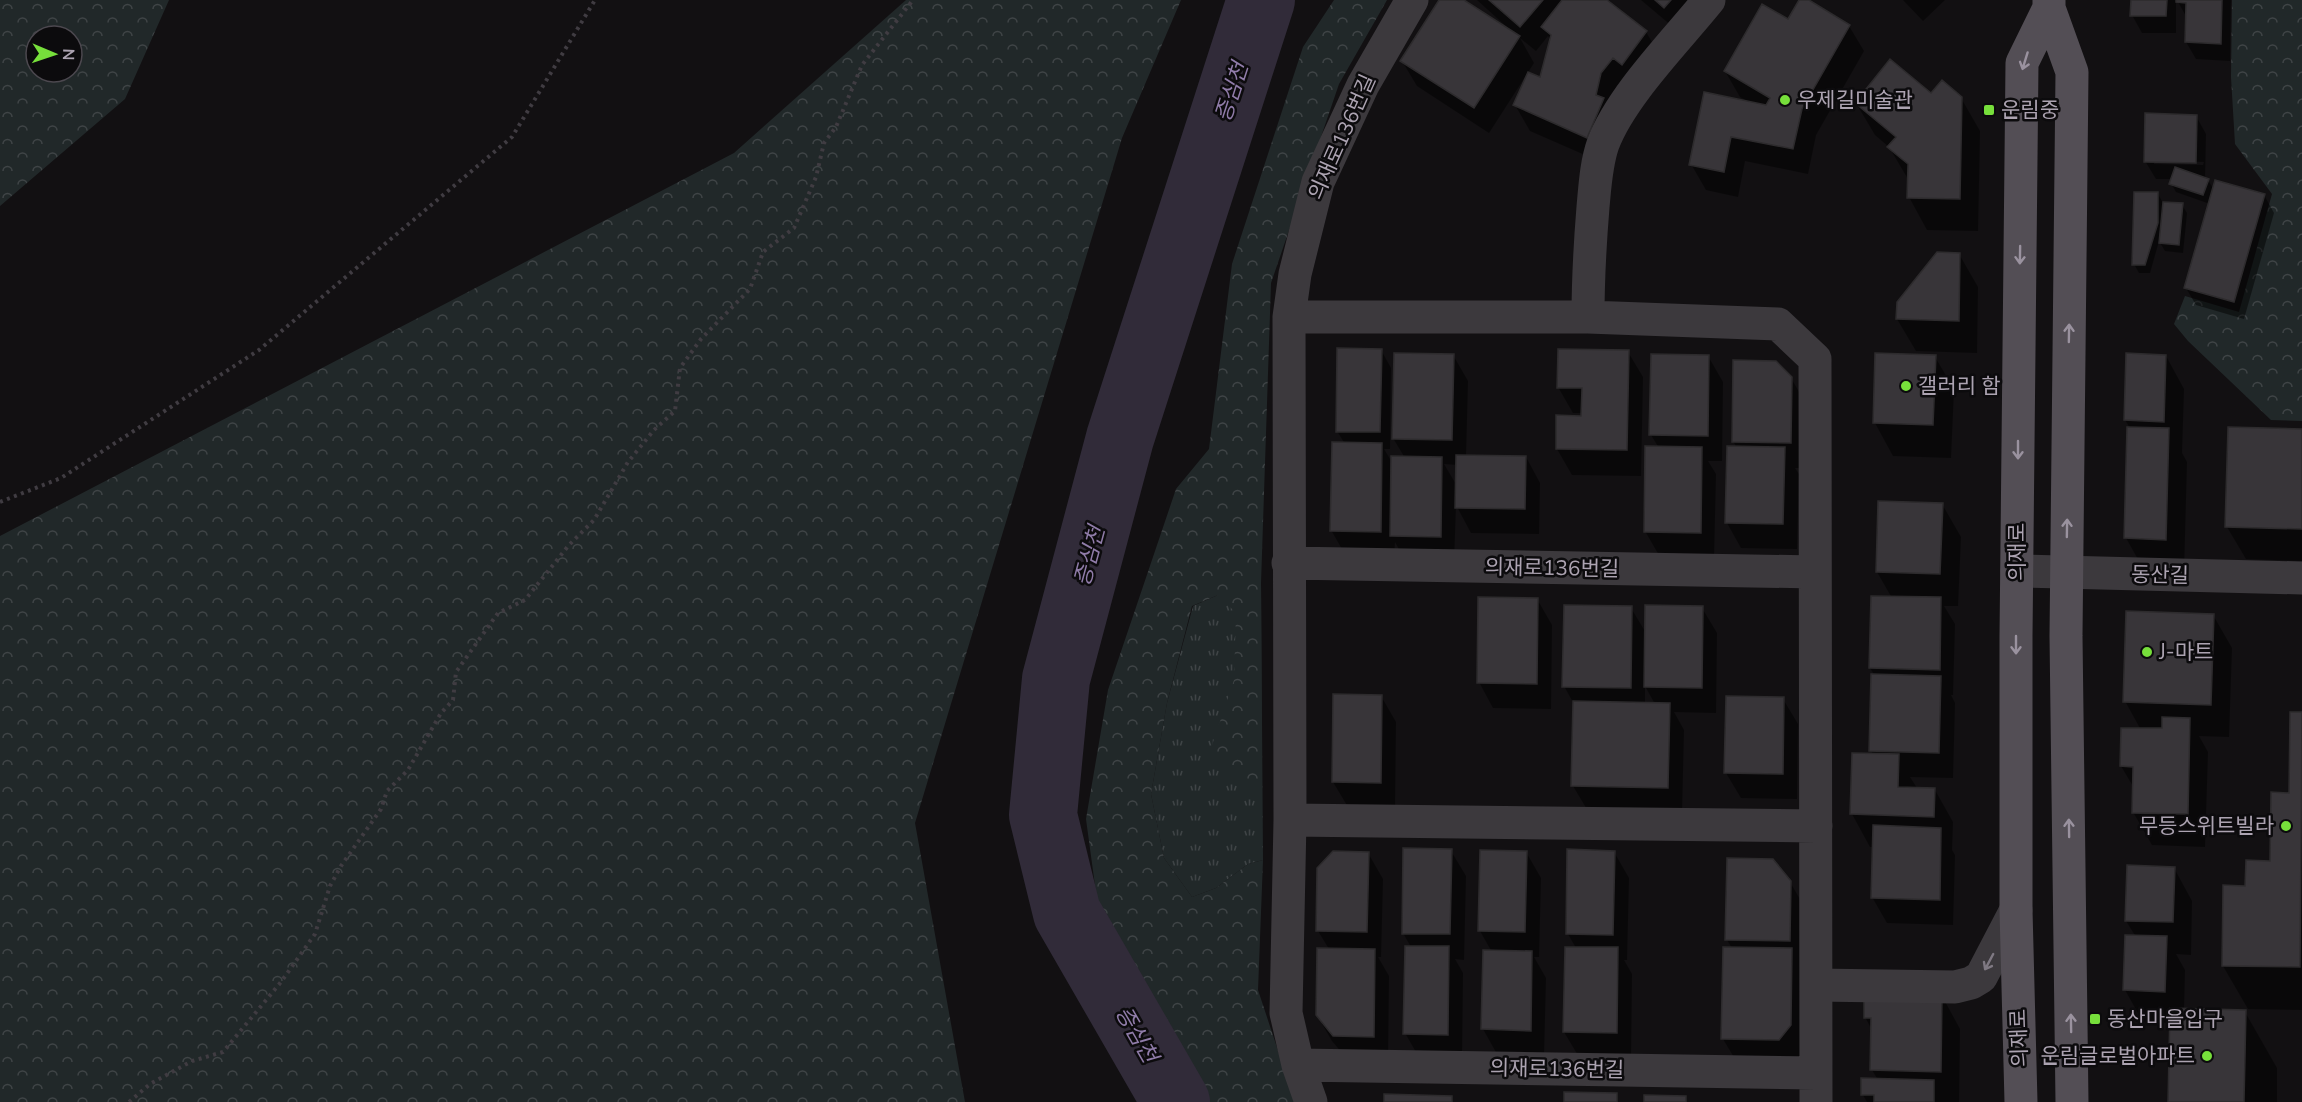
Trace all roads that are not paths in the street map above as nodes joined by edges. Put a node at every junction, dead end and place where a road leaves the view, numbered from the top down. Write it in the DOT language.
graph roads {
  1 [pos="1412,0"];
  2 [pos="1709,0"];
  3 [pos="2049,4"];
  4 [pos="1289,317"];
  5 [pos="1588,317"];
  6 [pos="1288,563"];
  7 [pos="2018,571"];
  8 [pos="1815,572"];
  9 [pos="2066,573"];
  10 [pos="2302,578"];
  11 [pos="1290,820"];
  12 [pos="1816,826"];
  13 [pos="2016,910"];
  14 [pos="1816,985"];
  15 [pos="1298,1065"];
  16 [pos="1816,1088"];
  17 [pos="1311,1102"];
  18 [pos="2021,1102"];
  19 [pos="2072,1102"];
  1 -- 4 [label="street, 의재로136번길"];
  2 -- 5 [label="street"];
  3 -- 7 [label="main road, 의재로, one-way"];
  9 -- 3 [label="main road, 의재로, one-way"];
  4 -- 5 [label="street, 의재로136번길"];
  4 -- 6 [label="street, 의재로136번길"];
  5 -- 8 [label="street, 의재로136번길"];
  6 -- 8 [label="street, 의재로136번길"];
  6 -- 11 [label="street, 의재로136번길"];
  7 -- 9 [label="street, 동산길"];
  7 -- 13 [label="main road, 의재로, one-way"];
  8 -- 12 [label="street, 의재로136번길"];
  9 -- 10 [label="street, 동산길"];
  19 -- 9 [label="main road, 의재로, one-way"];
  11 -- 12 [label="street"];
  11 -- 15 [label="street, 의재로136번길"];
  12 -- 14 [label="street, 의재로136번길"];
  13 -- 14 [label="street, one-way"];
  13 -- 18 [label="main road, 의재로"];
  14 -- 16 [label="street, 의재로136번길"];
  15 -- 16 [label="street, 의재로136번길"];
  15 -- 17 [label="street, 의재로136번길"];
}
